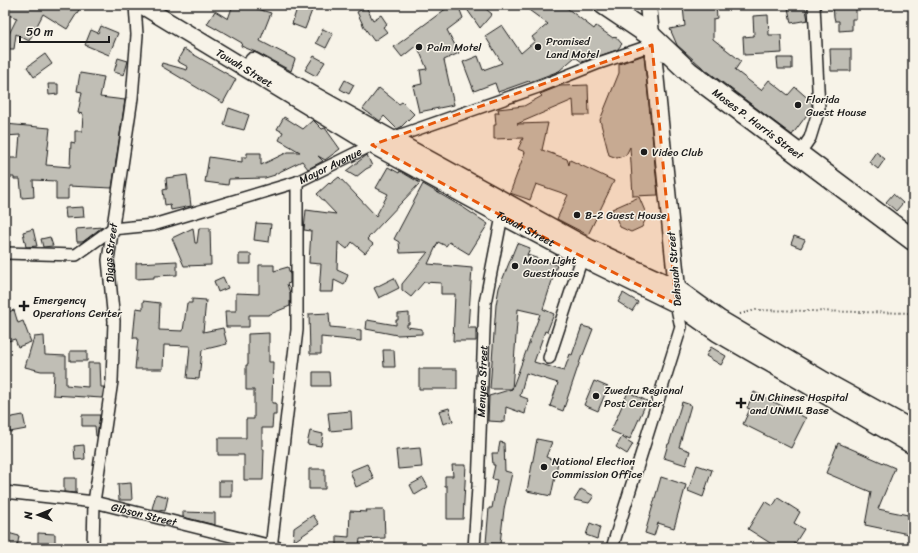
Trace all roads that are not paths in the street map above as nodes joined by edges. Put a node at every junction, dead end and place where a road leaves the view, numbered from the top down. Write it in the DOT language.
graph roads {
  1 [pos="135,5"];
  2 [pos="141,5"];
  3 [pos="158,5"];
  4 [pos="605,5"];
  5 [pos="648,5"];
  6 [pos="814,5"];
  7 [pos="651,41"];
  8 [pos="391,138"];
  9 [pos="372,145"];
  10 [pos="799,154"];
  11 [pos="296,182"];
  12 [pos="502,216"];
  13 [pos="112,229"];
  14 [pos="913,240"];
  15 [pos="5,254"];
  16 [pos="582,258"];
  17 [pos="677,288"];
  18 [pos="676,304"];
  19 [pos="549,358"];
  20 [pos="913,429"];
  21 [pos="913,446"];
  22 [pos="5,492"];
  23 [pos="94,502"];
  24 [pos="274,547"];
  25 [pos="93,548"];
  26 [pos="474,548"];
  27 [pos="612,548"];
  1 -- 13 [label="street, Diggs Street"];
  2 -- 9 [label="street, Towah Street"];
  3 -- 8 [label="street, Towah Street"];
  4 -- 7 [label="highway, Moses P. Harris Street"];
  5 -- 7 [label="street, Dehsuah Street"];
  6 -- 10 [label="street"];
  7 -- 8 [label="street, Mayor Avenue"];
  7 -- 10 [label="highway, Moses P. Harris Street"];
  7 -- 17 [label="street, Dehsuah Street"];
  8 -- 9 [label="street, Mayor Avenue"];
  8 -- 17 [label="street, Towah Street"];
  9 -- 11 [label="street, Mayor Avenue"];
  9 -- 12 [label="street, Towah Street"];
  10 -- 14 [label="highway, Moses P. Harris Street"];
  11 -- 13 [label="street, Mayor Avenue"];
  11 -- 24 [label="street"];
  12 -- 16 [label="street, Towah Street"];
  12 -- 26 [label="street, Menyea Street"];
  13 -- 15 [label="street"];
  13 -- 23 [label="street, Diggs Street"];
  16 -- 18 [label="street, Towah Street"];
  16 -- 19 [label="street"];
  17 -- 18 [label="street, Dehsuah Street"];
  17 -- 20 [label="street, Towah Street"];
  18 -- 21 [label="street, Towah Street"];
  18 -- 27 [label="street, Dehsuah Street"];
  22 -- 23 [label="street, Gibson Street"];
  23 -- 24 [label="street, Gibson Street"];
  23 -- 25 [label="street, Diggs Street"];
}
